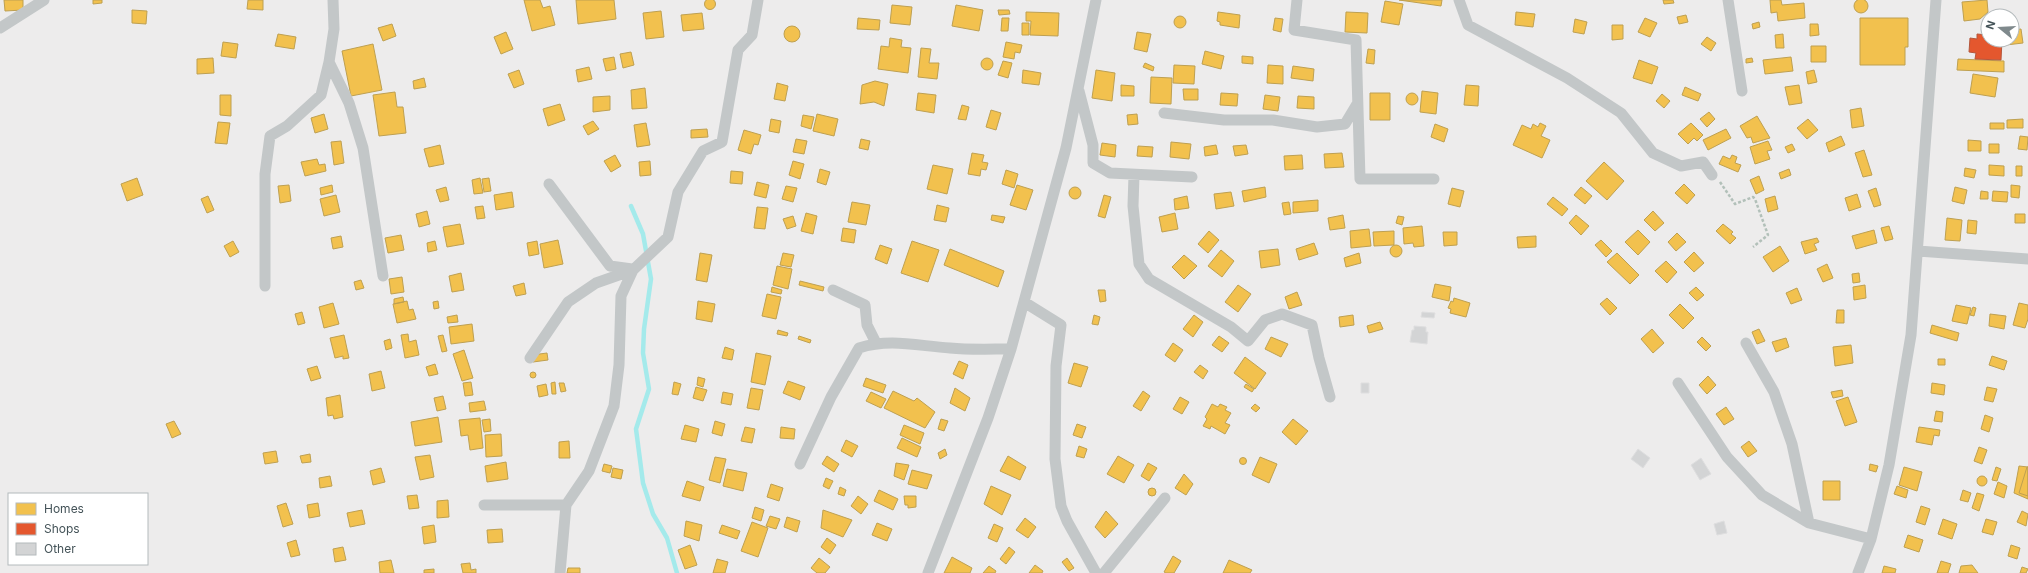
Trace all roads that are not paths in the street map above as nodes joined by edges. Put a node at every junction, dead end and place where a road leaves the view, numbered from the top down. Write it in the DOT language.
graph roads {
  1 [pos="44,0"];
  2 [pos="333,0"];
  3 [pos="758,0"];
  4 [pos="1096,0"];
  5 [pos="1297,0"];
  6 [pos="1459,0"];
  7 [pos="1728,0"];
  8 [pos="1936,0"];
  9 [pos="0,28"];
  10 [pos="329,62"];
  11 [pos="1078,88"];
  12 [pos="1742,91"];
  13 [pos="1358,104"];
  14 [pos="1164,113"];
  15 [pos="1134,175"];
  16 [pos="1712,175"];
  17 [pos="1192,177"];
  18 [pos="1434,179"];
  19 [pos="549,184"];
  20 [pos="1918,251"];
  21 [pos="2028,259"];
  22 [pos="633,270"];
  23 [pos="383,276"];
  24 [pos="265,286"];
  25 [pos="833,290"];
  26 [pos="1024,302"];
  27 [pos="876,343"];
  28 [pos="1746,343"];
  29 [pos="1011,349"];
  30 [pos="530,358"];
  31 [pos="1678,383"];
  32 [pos="1330,396"];
  33 [pos="800,464"];
  34 [pos="1165,498"];
  35 [pos="484,505"];
  36 [pos="566,505"];
  37 [pos="1809,523"];
  38 [pos="1871,539"];
  39 [pos="560,573"];
  40 [pos="928,573"];
  41 [pos="1096,573"];
  42 [pos="1104,573"];
  43 [pos="1858,573"];
  1 -- 9 [label="street"];
  2 -- 10 [label="street"];
  3 -- 22 [label="street"];
  4 -- 11 [label="street"];
  5 -- 13 [label="street"];
  6 -- 16 [label="street"];
  7 -- 12 [label="street"];
  8 -- 20 [label="street"];
  10 -- 23 [label="street"];
  10 -- 24 [label="street"];
  11 -- 15 [label="street"];
  11 -- 26 [label="street"];
  13 -- 14 [label="street"];
  13 -- 18 [label="street"];
  15 -- 17 [label="street"];
  15 -- 32 [label="street"];
  19 -- 22 [label="street"];
  20 -- 21 [label="street"];
  20 -- 38 [label="street"];
  22 -- 30 [label="street"];
  22 -- 36 [label="street"];
  25 -- 27 [label="street"];
  26 -- 29 [label="street"];
  26 -- 41 [label="street"];
  27 -- 29 [label="street"];
  27 -- 33 [label="street"];
  28 -- 37 [label="street"];
  29 -- 40 [label="street"];
  31 -- 37 [label="street"];
  34 -- 42 [label="street"];
  35 -- 36 [label="street"];
  36 -- 39 [label="street"];
  37 -- 38 [label="street"];
  38 -- 43 [label="street"];
}
